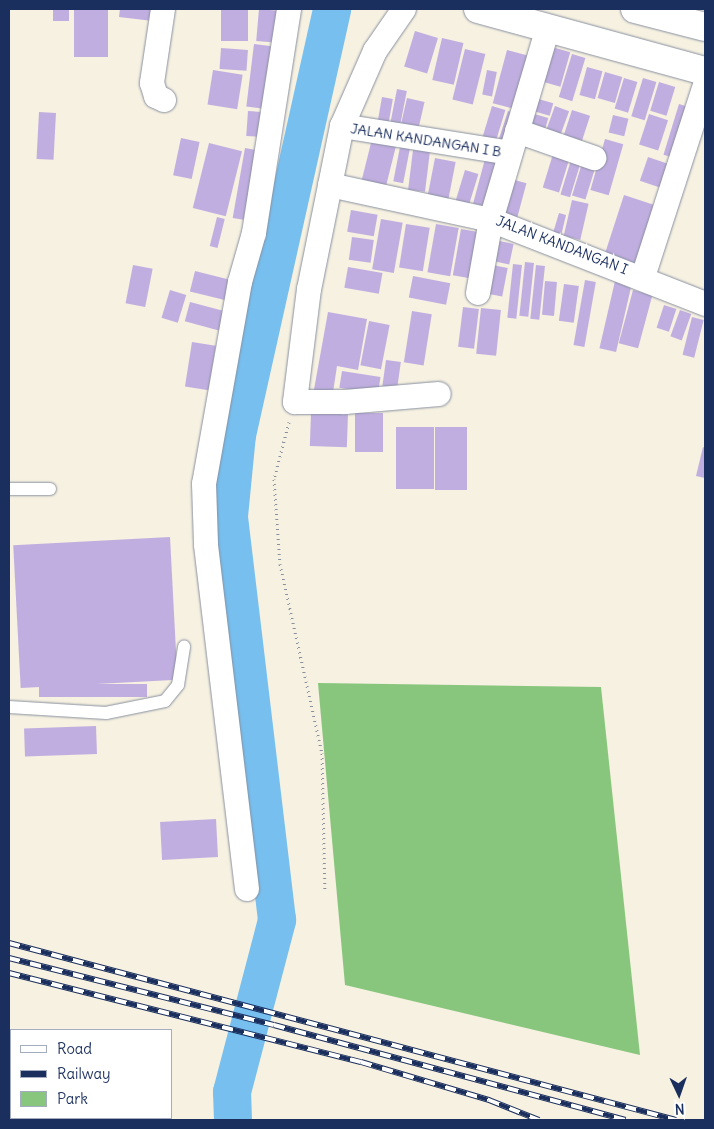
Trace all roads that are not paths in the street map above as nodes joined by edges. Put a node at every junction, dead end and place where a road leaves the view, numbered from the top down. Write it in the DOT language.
graph roads {
  1 [pos="163,9"];
  2 [pos="290,9"];
  3 [pos="404,9"];
  4 [pos="478,9"];
  5 [pos="635,9"];
  6 [pos="688,9"];
  7 [pos="705,13"];
  8 [pos="548,27"];
  9 [pos="705,27"];
  10 [pos="705,71"];
  11 [pos="705,86"];
  12 [pos="164,100"];
  13 [pos="342,126"];
  14 [pos="514,142"];
  15 [pos="594,158"];
  16 [pos="330,185"];
  17 [pos="491,220"];
  18 [pos="643,277"];
  19 [pos="478,293"];
  20 [pos="705,304"];
  21 [pos="439,394"];
  22 [pos="9,489"];
  23 [pos="50,489"];
  24 [pos="184,646"];
  25 [pos="9,707"];
  26 [pos="247,889"];
  1 -- 12 [label="street"];
  2 -- 26 [label="street"];
  3 -- 13 [label="street"];
  4 -- 8 [label="main road"];
  5 -- 9 [label="main road"];
  6 -- 7 [label="street"];
  8 -- 10 [label="main road"];
  8 -- 14 [label="street, JALAN KANDANGAN I"];
  11 -- 18 [label="street"];
  13 -- 14 [label="street, JALAN KANDANGAN I B"];
  13 -- 16 [label="street"];
  14 -- 15 [label="street, JALAN KANDANGAN I B"];
  14 -- 17 [label="street, JALAN KANDANGAN I"];
  16 -- 17 [label="street"];
  16 -- 21 [label="street"];
  17 -- 18 [label="street, JALAN KANDANGAN I"];
  17 -- 19 [label="street"];
  18 -- 20 [label="street, JALAN KANDANGAN I"];
  22 -- 23 [label="lane"];
  24 -- 25 [label="lane"];
}
